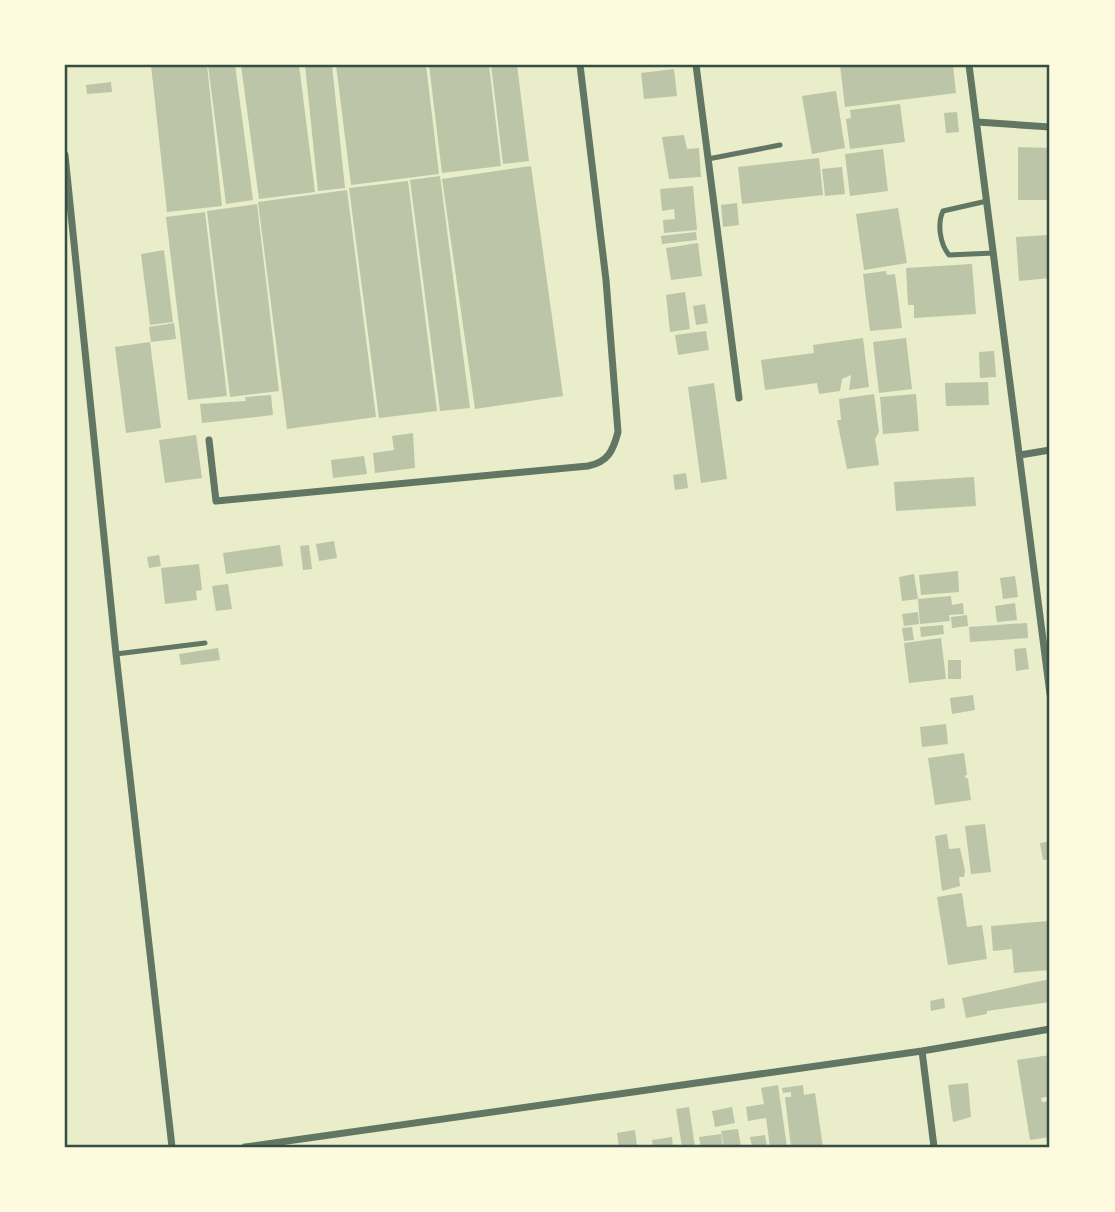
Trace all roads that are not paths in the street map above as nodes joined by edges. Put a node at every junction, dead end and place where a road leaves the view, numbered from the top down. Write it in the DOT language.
graph roads {
  1 [pos="580,65"];
  2 [pos="696,65"];
  3 [pos="970,65"];
  4 [pos="977,122"];
  5 [pos="1050,127"];
  6 [pos="780,145"];
  7 [pos="65,155"];
  8 [pos="708,159"];
  9 [pos="987,201"];
  10 [pos="994,253"];
  11 [pos="739,398"];
  12 [pos="209,440"];
  13 [pos="1050,450"];
  14 [pos="1020,455"];
  15 [pos="205,643"];
  16 [pos="116,654"];
  17 [pos="1050,694"];
  18 [pos="1050,1029"];
  19 [pos="922,1051"];
  20 [pos="172,1147"];
  21 [pos="245,1147"];
  22 [pos="934,1147"];
  1 -- 12 [label="street"];
  2 -- 8 [label="street"];
  3 -- 4 [label="street"];
  4 -- 5 [label="street"];
  4 -- 9 [label="street"];
  6 -- 8 [label="lane"];
  7 -- 16 [label="street"];
  8 -- 11 [label="street"];
  9 -- 10 [label="street"];
  9 -- 10 [label="lane"];
  10 -- 14 [label="street"];
  13 -- 14 [label="street"];
  14 -- 17 [label="street"];
  15 -- 16 [label="lane"];
  16 -- 20 [label="street"];
  18 -- 19 [label="street"];
  19 -- 21 [label="street"];
  19 -- 22 [label="street"];
}
